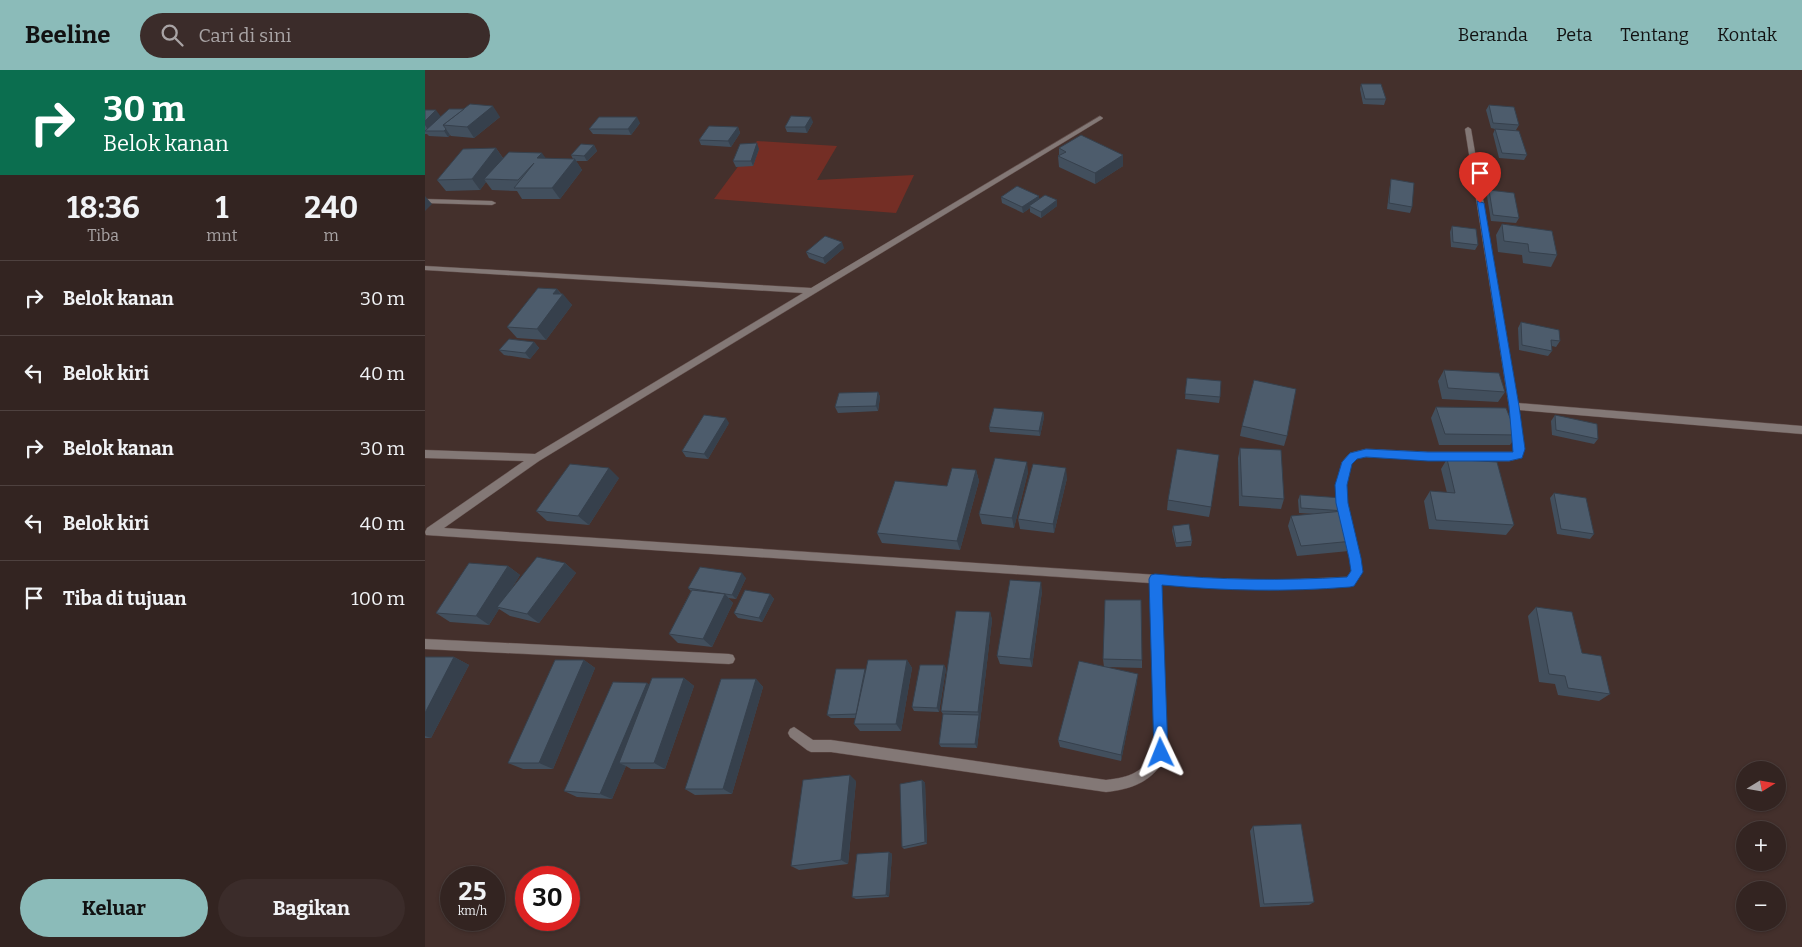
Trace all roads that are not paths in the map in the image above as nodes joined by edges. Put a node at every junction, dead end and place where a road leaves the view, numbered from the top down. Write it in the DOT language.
graph roads {
  1 [pos="1100,118"];
  2 [pos="1468,129"];
  3 [pos="425,201"];
  4 [pos="492,203"];
  5 [pos="425,268"];
  6 [pos="813,291"];
  7 [pos="1514,406"];
  8 [pos="1802,430"];
  9 [pos="425,454"];
  10 [pos="536,458"];
  11 [pos="428,533"];
  12 [pos="1155,579"];
  13 [pos="425,644"];
  14 [pos="729,659"];
  15 [pos="794,732"];
  1 -- 6 [label="street"];
  2 -- 7 [label="street"];
  3 -- 4 [label="street"];
  5 -- 6 [label="street"];
  6 -- 10 [label="street"];
  7 -- 8 [label="street"];
  7 -- 12 [label="street"];
  9 -- 10 [label="street"];
  10 -- 11 [label="street"];
  11 -- 12 [label="street"];
  12 -- 15 [label="street"];
  13 -- 14 [label="street"];
}
